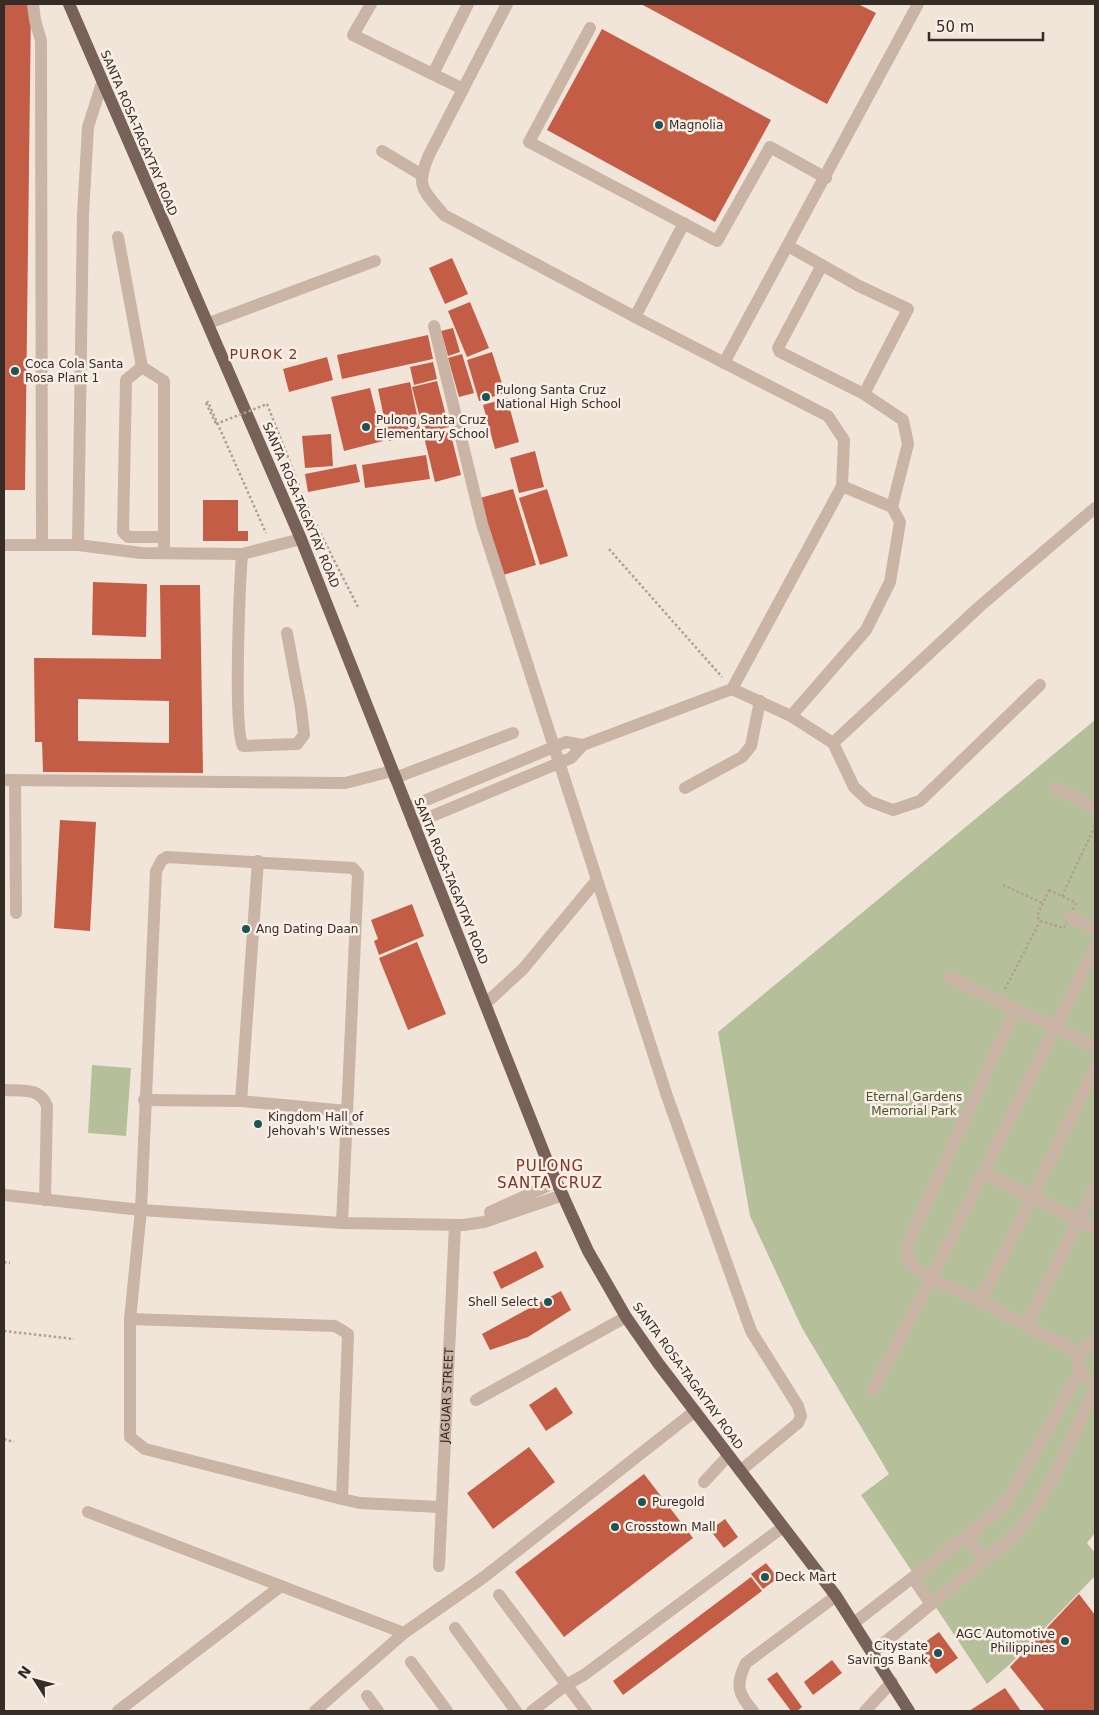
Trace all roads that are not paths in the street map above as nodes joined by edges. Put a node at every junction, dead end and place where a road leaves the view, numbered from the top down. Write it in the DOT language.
graph roads {
  1 [pos="33,4"];
  2 [pos="69,4"];
  3 [pos="371,4"];
  4 [pos="468,4"];
  5 [pos="507,4"];
  6 [pos="918,4"];
  7 [pos="590,28"];
  8 [pos="433,74"];
  9 [pos="102,84"];
  10 [pos="463,89"];
  11 [pos="382,151"];
  12 [pos="420,174"];
  13 [pos="826,178"];
  14 [pos="684,224"];
  15 [pos="118,237"];
  16 [pos="788,246"];
  17 [pos="375,261"];
  18 [pos="822,265"];
  19 [pos="635,317"];
  20 [pos="209,323"];
  21 [pos="434,326"];
  22 [pos="724,363"];
  23 [pos="142,366"];
  24 [pos="864,394"];
  25 [pos="842,486"];
  26 [pos="892,506"];
  27 [pos="1095,508"];
  28 [pos="164,537"];
  29 [pos="301,539"];
  30 [pos="42,544"];
  31 [pos="4,545"];
  32 [pos="78,545"];
  33 [pos="164,554"];
  34 [pos="242,554"];
  35 [pos="287,633"];
  36 [pos="1040,685"];
  37 [pos="732,689"];
  38 [pos="760,702"];
  39 [pos="791,716"];
  40 [pos="512,733"];
  41 [pos="833,743"];
  42 [pos="583,745"];
  43 [pos="554,747"];
  44 [pos="559,763"];
  45 [pos="393,774"];
  46 [pos="9,780"];
  47 [pos="685,788"];
  48 [pos="1056,788"];
  49 [pos="407,808"];
  50 [pos="1095,808"];
  51 [pos="413,824"];
  52 [pos="258,860"];
  53 [pos="596,881"];
  54 [pos="16,913"];
  55 [pos="1069,917"];
  56 [pos="1095,928"];
  57 [pos="1095,947"];
  58 [pos="948,977"];
  59 [pos="485,1004"];
  60 [pos="1016,1010"];
  61 [pos="1054,1029"];
  62 [pos="1095,1047"];
  63 [pos="1095,1069"];
  64 [pos="4,1090"];
  65 [pos="144,1100"];
  66 [pos="241,1101"];
  67 [pos="348,1111"];
  68 [pos="984,1172"];
  69 [pos="556,1182"];
  70 [pos="1095,1187"];
  71 [pos="562,1195"];
  72 [pos="4,1196"];
  73 [pos="1033,1197"];
  74 [pos="45,1200"];
  75 [pos="141,1210"];
  76 [pos="1080,1219"];
  77 [pos="342,1222"];
  78 [pos="471,1224"];
  79 [pos="455,1225"];
  80 [pos="1095,1228"];
  81 [pos="931,1279"];
  82 [pos="980,1301"];
  83 [pos="626,1317"];
  84 [pos="130,1318"];
  85 [pos="1026,1326"];
  86 [pos="1095,1342"];
  87 [pos="1079,1353"];
  88 [pos="1080,1371"];
  89 [pos="1095,1382"];
  90 [pos="1095,1388"];
  91 [pos="873,1390"];
  92 [pos="476,1400"];
  93 [pos="695,1411"];
  94 [pos="728,1456"];
  95 [pos="740,1471"];
  96 [pos="704,1482"];
  97 [pos="342,1500"];
  98 [pos="440,1507"];
  99 [pos="88,1512"];
  100 [pos="784,1526"];
  101 [pos="967,1537"];
  102 [pos="984,1560"];
  103 [pos="438,1566"];
  104 [pos="913,1578"];
  105 [pos="281,1586"];
  106 [pos="499,1595"];
  107 [pos="836,1596"];
  108 [pos="931,1604"];
  109 [pos="854,1623"];
  110 [pos="455,1628"];
  111 [pos="404,1633"];
  112 [pos="873,1652"];
  113 [pos="411,1662"];
  114 [pos="892,1682"];
  115 [pos="566,1685"];
  116 [pos="366,1696"];
  117 [pos="118,1711"];
  118 [pos="315,1711"];
  119 [pos="378,1711"];
  120 [pos="447,1711"];
  121 [pos="516,1711"];
  122 [pos="532,1711"];
  123 [pos="586,1711"];
  124 [pos="753,1711"];
  125 [pos="865,1711"];
  126 [pos="909,1711"];
  1 -- 30 [label="street"];
  2 -- 9 [label="main road, SANTA ROSA-TAGAYTAY ROAD"];
  3 -- 8 [label="street"];
  4 -- 8 [label="street"];
  5 -- 10 [label="street"];
  6 -- 13 [label="street"];
  7 -- 14 [label="street"];
  8 -- 10 [label="street"];
  9 -- 20 [label="main road, SANTA ROSA-TAGAYTAY ROAD"];
  9 -- 32 [label="street"];
  10 -- 12 [label="street"];
  11 -- 12 [label="street"];
  12 -- 19 [label="street"];
  13 -- 14 [label="street"];
  13 -- 16 [label="street"];
  14 -- 19 [label="street"];
  15 -- 23 [label="street"];
  16 -- 18 [label="street"];
  16 -- 22 [label="street"];
  17 -- 20 [label="street"];
  18 -- 24 [label="street"];
  18 -- 24 [label="street"];
  19 -- 22 [label="street"];
  20 -- 29 [label="main road, SANTA ROSA-TAGAYTAY ROAD"];
  21 -- 43 [label="street"];
  22 -- 25 [label="street"];
  23 -- 28 [label="street"];
  23 -- 28 [label="street"];
  24 -- 26 [label="street"];
  25 -- 26 [label="street"];
  25 -- 37 [label="street"];
  26 -- 39 [label="street"];
  27 -- 41 [label="street"];
  28 -- 33 [label="street"];
  29 -- 34 [label="street"];
  29 -- 45 [label="main road, SANTA ROSA-TAGAYTAY ROAD"];
  30 -- 31 [label="street"];
  30 -- 32 [label="street"];
  32 -- 33 [label="street"];
  33 -- 34 [label="street"];
  34 -- 35 [label="street"];
  36 -- 41 [label="street"];
  37 -- 38 [label="street"];
  37 -- 42 [label="street"];
  38 -- 39 [label="street"];
  38 -- 47 [label="street"];
  39 -- 41 [label="street"];
  40 -- 45 [label="street"];
  42 -- 43 [label="street"];
  42 -- 44 [label="street"];
  43 -- 44 [label="street"];
  43 -- 49 [label="street"];
  44 -- 51 [label="street"];
  44 -- 53 [label="street"];
  45 -- 46 [label="street"];
  45 -- 49 [label="main road, SANTA ROSA-TAGAYTAY ROAD"];
  46 -- 54 [label="street"];
  48 -- 50 [label="street"];
  49 -- 51 [label="main road, SANTA ROSA-TAGAYTAY ROAD"];
  51 -- 59 [label="main road, SANTA ROSA-TAGAYTAY ROAD"];
  52 -- 65 [label="street"];
  52 -- 66 [label="street"];
  52 -- 67 [label="street"];
  53 -- 59 [label="street"];
  53 -- 95 [label="street"];
  55 -- 56 [label="street"];
  57 -- 61 [label="street"];
  58 -- 60 [label="street"];
  59 -- 69 [label="main road, SANTA ROSA-TAGAYTAY ROAD"];
  60 -- 61 [label="street"];
  60 -- 81 [label="street"];
  61 -- 62 [label="street"];
  61 -- 68 [label="street"];
  63 -- 73 [label="street"];
  64 -- 74 [label="street"];
  65 -- 66 [label="street"];
  65 -- 75 [label="street"];
  66 -- 67 [label="street"];
  67 -- 77 [label="street"];
  68 -- 73 [label="street"];
  68 -- 81 [label="street"];
  69 -- 71 [label="main road, SANTA ROSA-TAGAYTAY ROAD"];
  69 -- 78 [label="street"];
  70 -- 76 [label="street"];
  71 -- 78 [label="street"];
  71 -- 83 [label="main road, SANTA ROSA-TAGAYTAY ROAD"];
  72 -- 74 [label="street"];
  73 -- 76 [label="street"];
  73 -- 82 [label="street"];
  74 -- 75 [label="street"];
  75 -- 77 [label="street"];
  75 -- 84 [label="street"];
  76 -- 80 [label="street"];
  76 -- 85 [label="street"];
  77 -- 79 [label="street"];
  78 -- 79 [label="street"];
  79 -- 98 [label="street, JAGUAR STREET"];
  81 -- 82 [label="street"];
  81 -- 91 [label="street"];
  82 -- 85 [label="street"];
  83 -- 92 [label="street"];
  83 -- 93 [label="main road, SANTA ROSA-TAGAYTAY ROAD"];
  84 -- 97 [label="street"];
  84 -- 97 [label="street"];
  85 -- 87 [label="street"];
  86 -- 87 [label="street"];
  87 -- 88 [label="street"];
  88 -- 89 [label="street"];
  88 -- 101 [label="street"];
  90 -- 102 [label="street"];
  93 -- 94 [label="main road, SANTA ROSA-TAGAYTAY ROAD"];
  93 -- 111 [label="street"];
  94 -- 95 [label="main road, SANTA ROSA-TAGAYTAY ROAD"];
  94 -- 96 [label="street"];
  95 -- 100 [label="main road, SANTA ROSA-TAGAYTAY ROAD"];
  97 -- 98 [label="street"];
  98 -- 103 [label="street, JAGUAR STREET"];
  99 -- 105 [label="street"];
  100 -- 107 [label="main road, SANTA ROSA-TAGAYTAY ROAD"];
  100 -- 115 [label="street"];
  101 -- 102 [label="street"];
  101 -- 104 [label="street"];
  102 -- 108 [label="street"];
  104 -- 108 [label="street"];
  104 -- 109 [label="street"];
  105 -- 111 [label="street"];
  105 -- 117 [label="street"];
  106 -- 115 [label="street"];
  107 -- 109 [label="main road, SANTA ROSA-TAGAYTAY ROAD"];
  107 -- 124 [label="street"];
  108 -- 112 [label="street"];
  109 -- 112 [label="main road, SANTA ROSA-TAGAYTAY ROAD"];
  110 -- 121 [label="street"];
  111 -- 118 [label="street"];
  112 -- 114 [label="main road, SANTA ROSA-TAGAYTAY ROAD"];
  113 -- 120 [label="street"];
  114 -- 125 [label="street"];
  114 -- 126 [label="main road, SANTA ROSA-TAGAYTAY ROAD"];
  115 -- 122 [label="street"];
  115 -- 123 [label="street"];
  116 -- 119 [label="street"];
}
